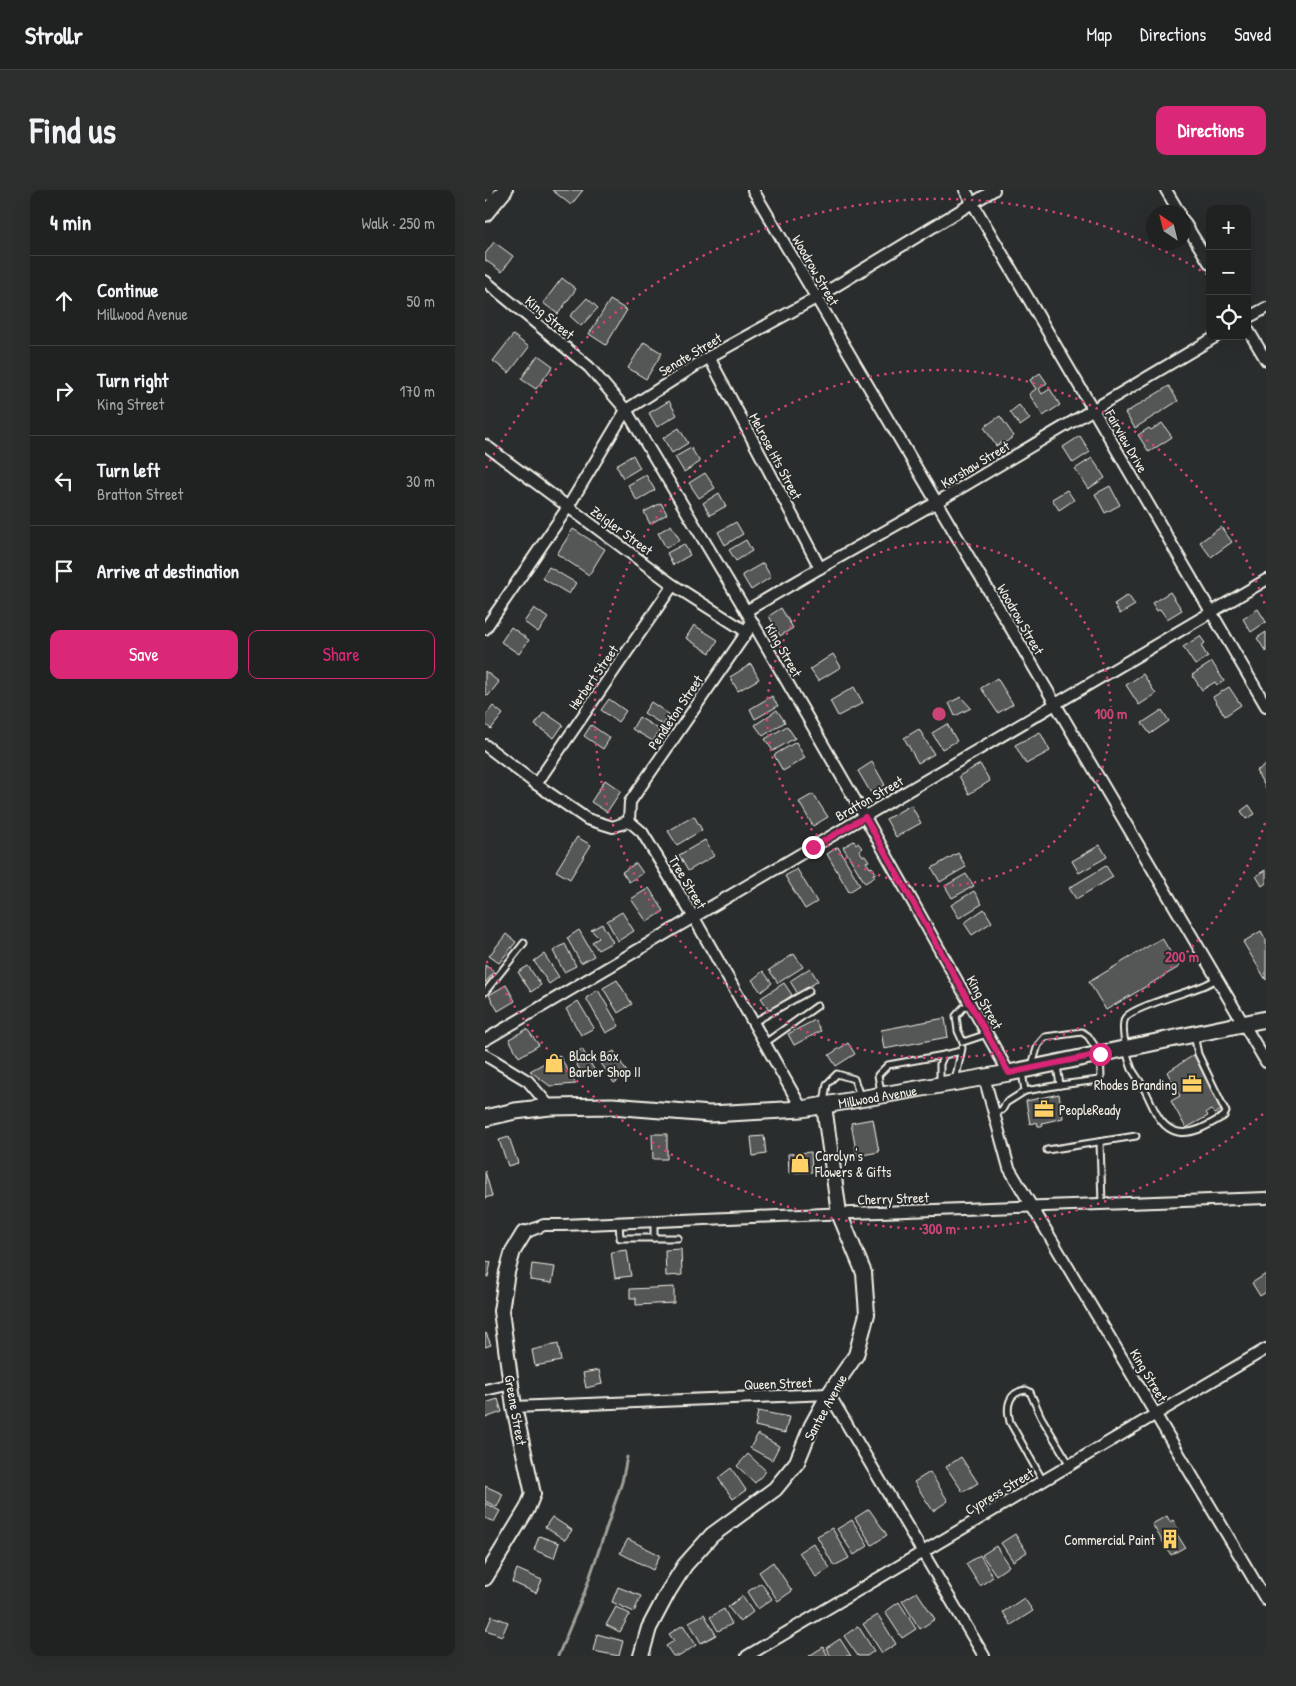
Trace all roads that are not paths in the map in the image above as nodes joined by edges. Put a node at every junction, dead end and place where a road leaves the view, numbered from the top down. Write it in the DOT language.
graph roads {
  1 [pos="505,190"];
  2 [pos="753,190"];
  3 [pos="965,190"];
  4 [pos="994,190"];
  5 [pos="1166,190"];
  6 [pos="972,202"];
  7 [pos="1175,205"];
  8 [pos="485,214"];
  9 [pos="1191,233"];
  10 [pos="1206,257"];
  11 [pos="485,281"];
  12 [pos="816,298"];
  13 [pos="1266,308"];
  14 [pos="1251,316"];
  15 [pos="1251,335"];
  16 [pos="1210,340"];
  17 [pos="709,357"];
  18 [pos="1266,360"];
  19 [pos="626,410"];
  20 [pos="1093,410"];
  21 [pos="485,445"];
  22 [pos="937,502"];
  23 [pos="568,507"];
  24 [pos="819,568"];
  25 [pos="1266,580"];
  26 [pos="673,585"];
  27 [pos="1211,612"];
  28 [pos="749,616"];
  29 [pos="485,629"];
  30 [pos="747,632"];
  31 [pos="1055,704"];
  32 [pos="1266,706"];
  33 [pos="485,745"];
  34 [pos="536,784"];
  35 [pos="865,817"];
  36 [pos="629,821"];
  37 [pos="693,916"];
  38 [pos="524,943"];
  39 [pos="1217,979"];
  40 [pos="809,991"];
  41 [pos="485,992"];
  42 [pos="970,1004"];
  43 [pos="817,1006"];
  44 [pos="1266,1019"];
  45 [pos="753,1023"];
  46 [pos="1244,1025"];
  47 [pos="987,1034"];
  48 [pos="1194,1035"];
  49 [pos="485,1040"];
  50 [pos="963,1042"];
  51 [pos="765,1043"];
  52 [pos="1127,1049"];
  53 [pos="961,1051"];
  54 [pos="1100,1054"];
  55 [pos="485,1055"];
  56 [pos="944,1055"];
  57 [pos="1266,1062"];
  58 [pos="1057,1063"];
  59 [pos="1021,1070"];
  60 [pos="984,1077"];
  61 [pos="947,1083"];
  62 [pos="1060,1085"];
  63 [pos="1025,1091"];
  64 [pos="882,1095"];
  65 [pos="861,1099"];
  66 [pos="824,1106"];
  67 [pos="550,1107"];
  68 [pos="802,1108"];
  69 [pos="994,1113"];
  70 [pos="485,1118"];
  71 [pos="1136,1136"];
  72 [pos="1100,1142"];
  73 [pos="1047,1150"];
  74 [pos="1266,1198"];
  75 [pos="1102,1204"];
  76 [pos="1031,1207"];
  77 [pos="839,1213"];
  78 [pos="654,1222"];
  79 [pos="619,1223"];
  80 [pos="524,1233"];
  81 [pos="654,1238"];
  82 [pos="679,1238"];
  83 [pos="1266,1350"];
  84 [pos="511,1384"];
  85 [pos="485,1390"];
  86 [pos="829,1394"];
  87 [pos="514,1407"];
  88 [pos="1156,1414"];
  89 [pos="1070,1465"];
  90 [pos="1043,1481"];
  91 [pos="923,1552"];
  92 [pos="485,1578"];
  93 [pos="1266,1600"];
  94 [pos="641,1656"];
  95 [pos="747,1656"];
  96 [pos="984,1656"];
  1 -- 8 [label="street"];
  2 -- 12 [label="street, Woodrow Street"];
  3 -- 6 [label="street, Fairview Drive"];
  4 -- 6 [label="street, Senate Street"];
  5 -- 7 [label="street"];
  6 -- 12 [label="street, Senate Street"];
  6 -- 20 [label="street, Fairview Drive"];
  9 -- 10 [label="street"];
  11 -- 19 [label="street, King Street"];
  12 -- 17 [label="street, Senate Street"];
  12 -- 22 [label="street, Woodrow Street"];
  13 -- 14 [label="street"];
  15 -- 18 [label="street"];
  16 -- 20 [label="street, Kershaw Street"];
  17 -- 19 [label="street, Senate Street"];
  17 -- 24 [label="street, Melrose Hts Street"];
  19 -- 23 [label="street, Senate Street"];
  19 -- 28 [label="street, King Street"];
  20 -- 22 [label="street, Kershaw Street"];
  20 -- 27 [label="street, Fairview Drive"];
  21 -- 23 [label="street, Zeigler Street"];
  22 -- 24 [label="street, Kershaw Street"];
  22 -- 31 [label="street, Woodrow Street"];
  23 -- 26 [label="street, Zeigler Street"];
  23 -- 29 [label="street, Senate Street"];
  24 -- 28 [label="street, Kershaw Street"];
  25 -- 27 [label="street, Bratton Street"];
  26 -- 30 [label="street, Zeigler Street"];
  26 -- 34 [label="street, Herbert Street"];
  27 -- 31 [label="street, Bratton Street"];
  27 -- 32 [label="street, Fairview Drive"];
  28 -- 30 [label="street, Pendleton Street"];
  28 -- 35 [label="street, King Street"];
  30 -- 36 [label="street, Pendleton Street"];
  31 -- 35 [label="street, Bratton Street"];
  31 -- 39 [label="street, Woodrow Street"];
  33 -- 34 [label="street"];
  34 -- 36 [label="street"];
  35 -- 37 [label="street, Bratton Street"];
  35 -- 42 [label="street, King Street"];
  36 -- 37 [label="street, Tree Street"];
  37 -- 45 [label="street, Tree Street"];
  37 -- 49 [label="street, Bratton Street"];
  38 -- 41 [label="lane"];
  39 -- 46 [label="street, Woodrow Street"];
  39 -- 52 [label="lane"];
  40 -- 45 [label="lane"];
  42 -- 47 [label="street, King Street"];
  42 -- 50 [label="lane"];
  43 -- 51 [label="lane"];
  44 -- 46 [label="main road, Millwood Avenue"];
  45 -- 51 [label="street, Tree Street"];
  46 -- 48 [label="main road, Millwood Avenue"];
  46 -- 57 [label="street, Woodrow Street"];
  47 -- 50 [label="lane"];
  47 -- 59 [label="street, King Street"];
  48 -- 52 [label="main road, Millwood Avenue"];
  48 -- 52 [label="lane"];
  50 -- 53 [label="lane"];
  51 -- 68 [label="street, Tree Street"];
  52 -- 54 [label="main road, Millwood Avenue"];
  53 -- 56 [label="lane"];
  53 -- 61 [label="lane"];
  54 -- 58 [label="main road, Millwood Avenue"];
  54 -- 59 [label="lane"];
  54 -- 62 [label="lane"];
  55 -- 67 [label="street"];
  56 -- 61 [label="lane"];
  56 -- 64 [label="lane"];
  58 -- 59 [label="main road, Millwood Avenue"];
  58 -- 62 [label="lane"];
  59 -- 60 [label="main road, Millwood Avenue"];
  59 -- 63 [label="lane"];
  60 -- 61 [label="main road, Millwood Avenue"];
  60 -- 69 [label="street, King Street"];
  61 -- 64 [label="main road, Millwood Avenue"];
  62 -- 63 [label="lane"];
  63 -- 69 [label="lane"];
  64 -- 65 [label="main road, Millwood Avenue"];
  65 -- 66 [label="main road, Millwood Avenue"];
  65 -- 66 [label="lane"];
  66 -- 68 [label="main road, Millwood Avenue"];
  66 -- 77 [label="street, Santee Avenue"];
  67 -- 68 [label="main road, Millwood Avenue"];
  67 -- 70 [label="main road, Millwood Avenue"];
  69 -- 76 [label="street, King Street"];
  71 -- 72 [label="lane"];
  72 -- 73 [label="lane"];
  72 -- 75 [label="lane"];
  74 -- 75 [label="street, Cherry Street"];
  75 -- 76 [label="street, Cherry Street"];
  76 -- 77 [label="street, Cherry Street"];
  76 -- 88 [label="street, King Street"];
  77 -- 78 [label="street, Cherry Street"];
  77 -- 86 [label="street, Santee Avenue"];
  78 -- 79 [label="street, Cherry Street"];
  78 -- 81 [label="lane"];
  79 -- 80 [label="street, Cherry Street"];
  79 -- 81 [label="lane"];
  80 -- 84 [label="street, Greene Street"];
  81 -- 82 [label="lane"];
  83 -- 88 [label="street, Cypress Street"];
  84 -- 85 [label="street"];
  84 -- 87 [label="street, Greene Street"];
  86 -- 87 [label="street, Queen Street"];
  86 -- 91 [label="street, Queen Street"];
  86 -- 94 [label="street, Santee Avenue"];
  87 -- 92 [label="street, Greene Street"];
  88 -- 89 [label="street, Cypress Street"];
  88 -- 93 [label="street, King Street"];
  89 -- 90 [label="street, Cypress Street"];
  89 -- 90 [label="lane"];
  90 -- 91 [label="street, Cypress Street"];
  91 -- 95 [label="street, Cypress Street"];
  91 -- 96 [label="street, Queen Street"];
}
